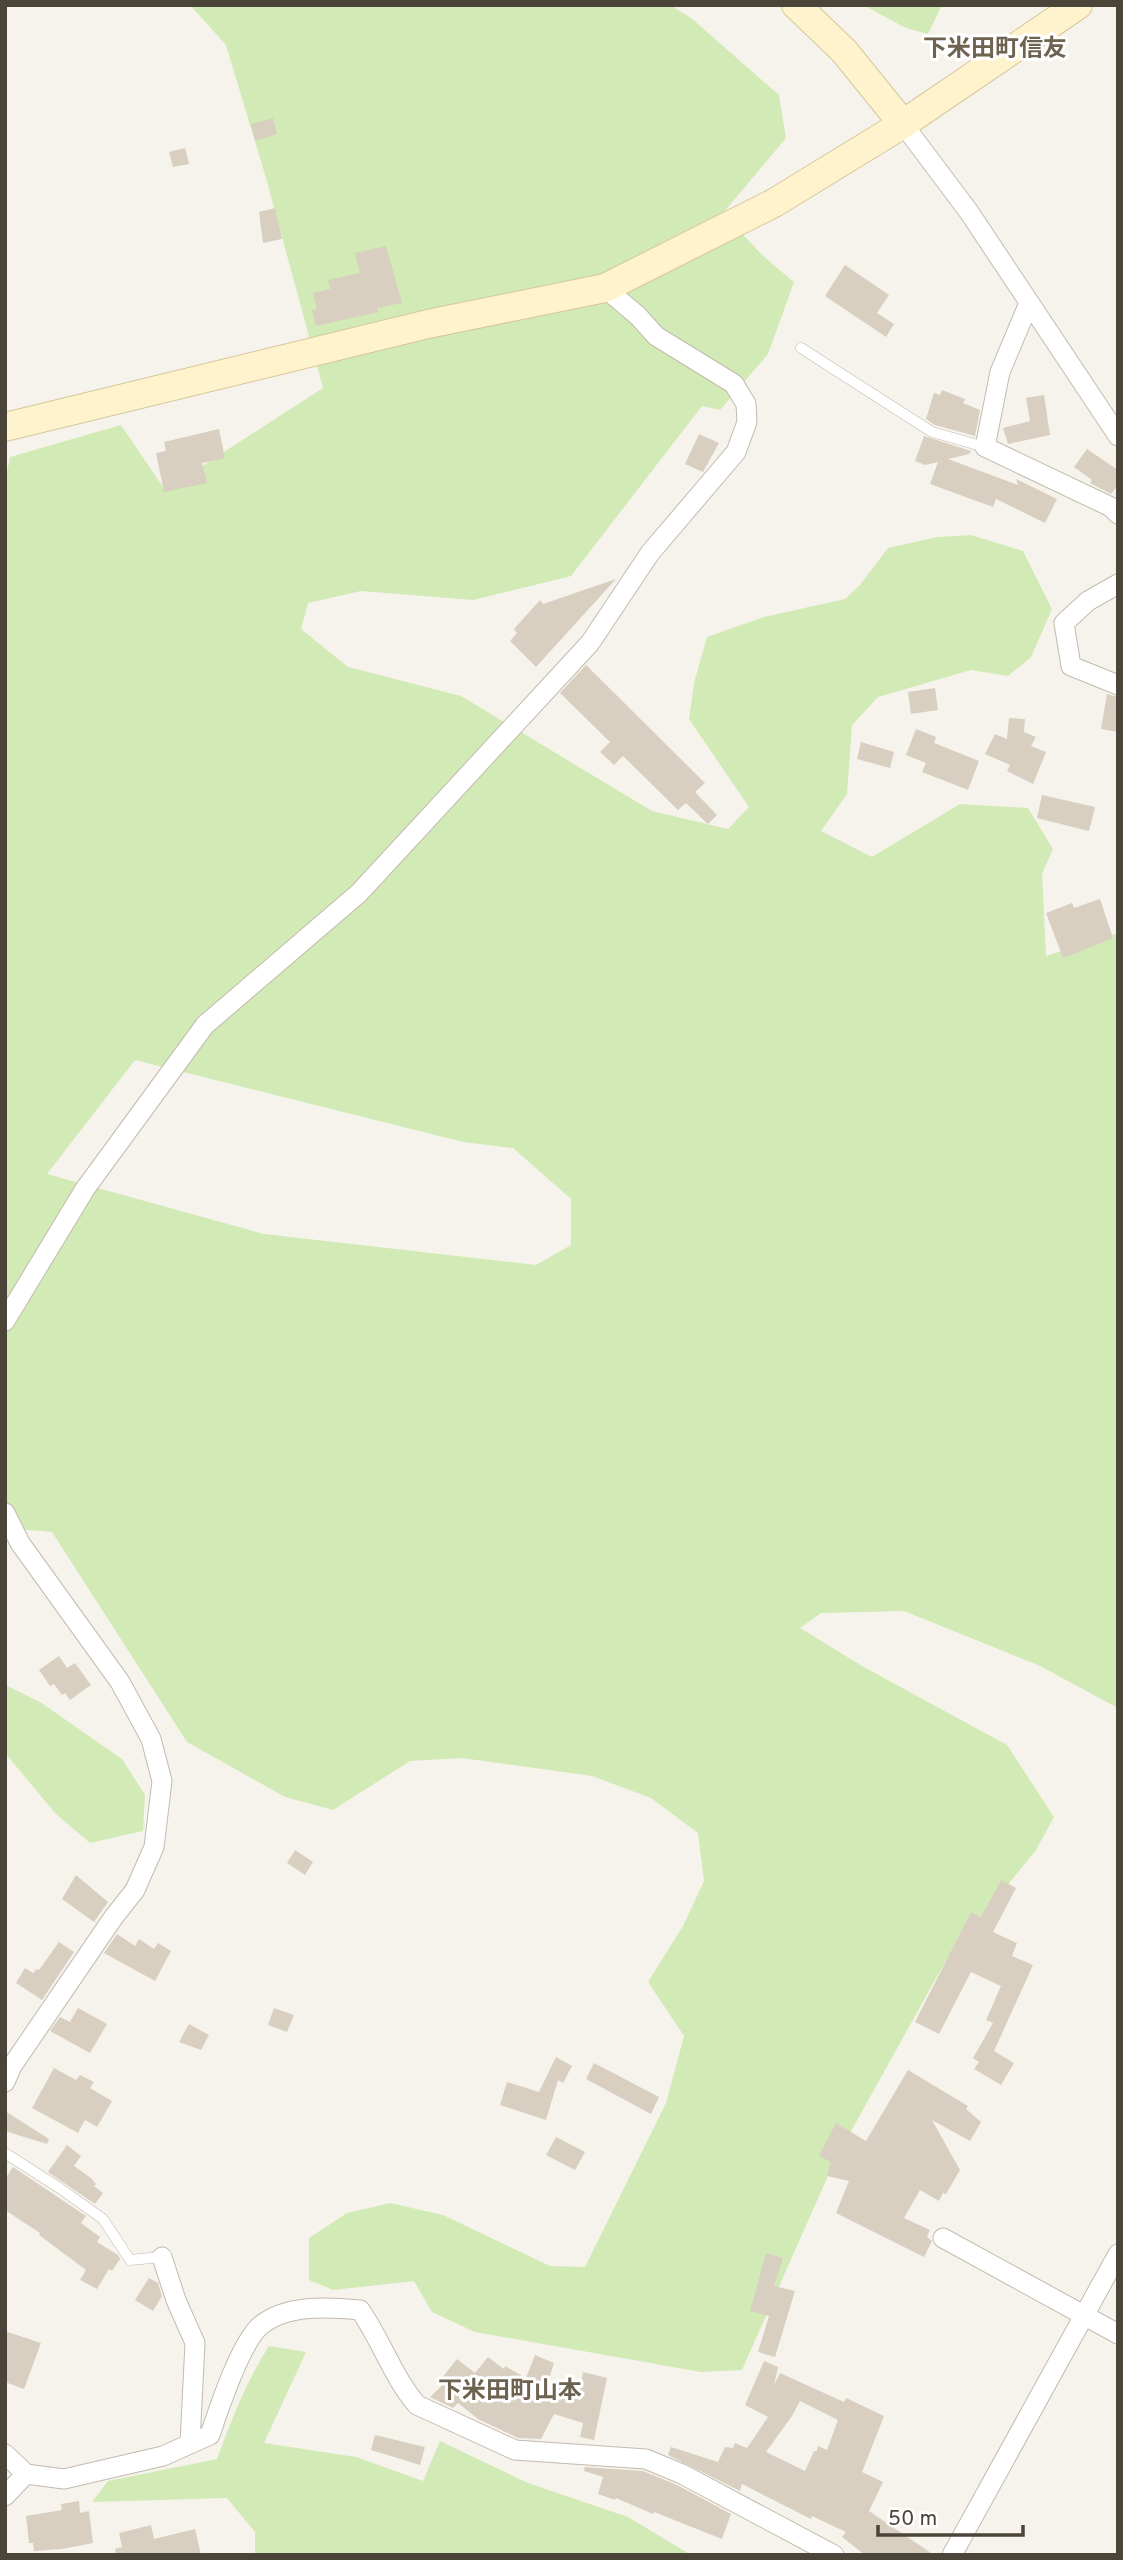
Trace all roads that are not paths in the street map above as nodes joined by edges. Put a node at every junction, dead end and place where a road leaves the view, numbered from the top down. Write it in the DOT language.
graph roads {
  1 [pos="796,5"];
  2 [pos="1078,5"];
  3 [pos="903,124"];
  4 [pos="605,288"];
  5 [pos="1029,303"];
  6 [pos="801,348"];
  7 [pos="5,426"];
  8 [pos="1118,436"];
  9 [pos="985,447"];
  10 [pos="1118,514"];
  11 [pos="1118,584"];
  12 [pos="1118,685"];
  13 [pos="5,1321"];
  14 [pos="5,1513"];
  15 [pos="5,2081"];
  16 [pos="5,2153"];
  17 [pos="943,2238"];
  18 [pos="1118,2254"];
  19 [pos="162,2257"];
  20 [pos="1085,2316"];
  21 [pos="1118,2334"];
  22 [pos="190,2444"];
  23 [pos="5,2455"];
  24 [pos="26,2474"];
  25 [pos="5,2496"];
  26 [pos="834,2555"];
  27 [pos="952,2555"];
  1 -- 3 [label="street"];
  2 -- 3 [label="street"];
  3 -- 4 [label="street"];
  3 -- 5 [label="street"];
  4 -- 7 [label="street"];
  4 -- 13 [label="street"];
  5 -- 8 [label="street"];
  5 -- 9 [label="street"];
  6 -- 9 [label="lane"];
  9 -- 10 [label="street"];
  11 -- 12 [label="street"];
  14 -- 15 [label="street"];
  16 -- 19 [label="lane"];
  17 -- 20 [label="street"];
  18 -- 20 [label="street"];
  19 -- 22 [label="street"];
  20 -- 21 [label="street"];
  20 -- 27 [label="street"];
  22 -- 24 [label="street"];
  22 -- 26 [label="street"];
  23 -- 24 [label="street"];
  24 -- 25 [label="street"];
}
